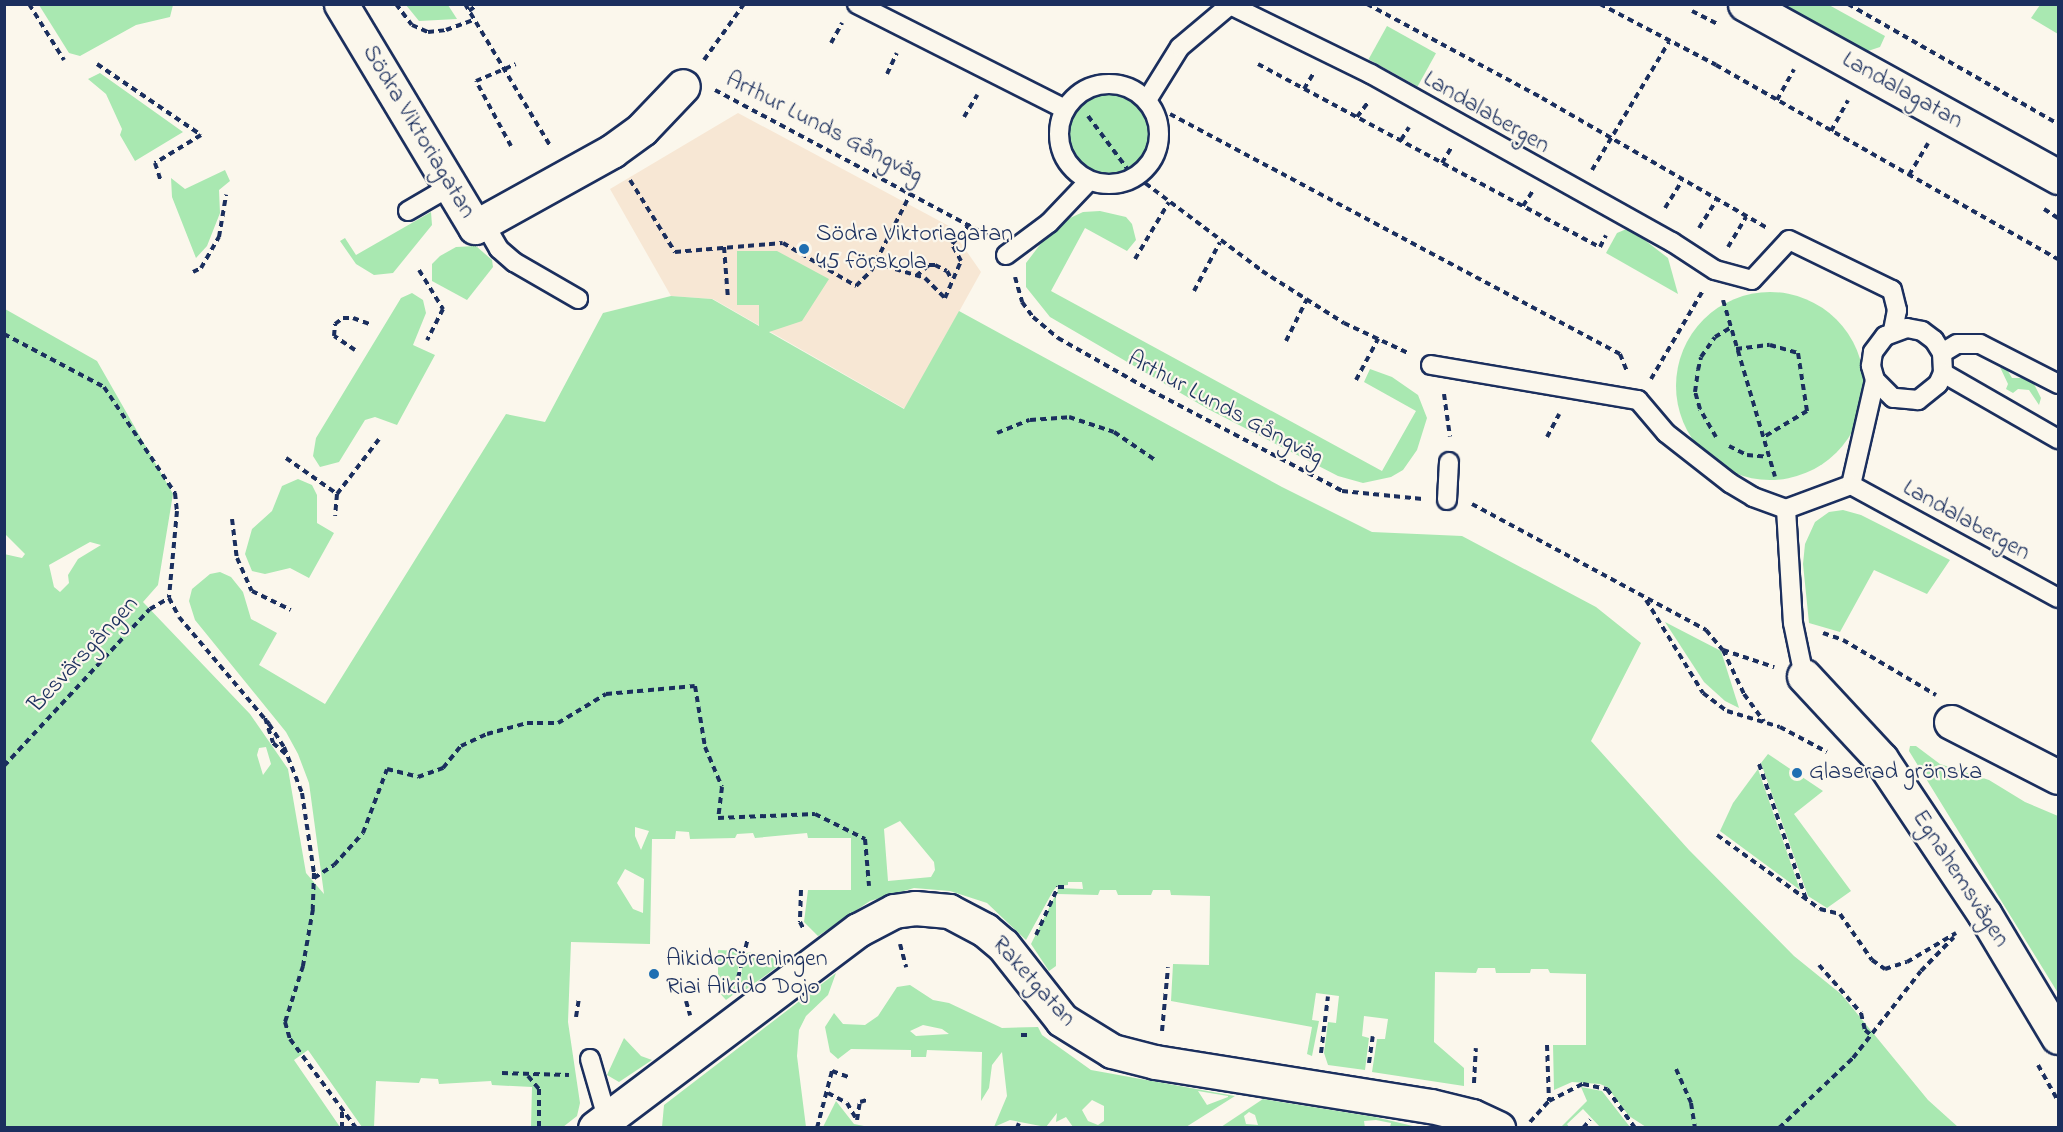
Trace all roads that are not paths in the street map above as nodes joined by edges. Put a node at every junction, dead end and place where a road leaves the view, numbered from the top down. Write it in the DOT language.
graph roads {
  1 [pos="341,4"];
  2 [pos="857,4"];
  3 [pos="1745,4"];
  4 [pos="1229,5"];
  5 [pos="683,86"];
  6 [pos="1068,106"];
  7 [pos="1151,107"];
  8 [pos="2058,177"];
  9 [pos="1089,181"];
  10 [pos="451,186"];
  11 [pos="408,212"];
  12 [pos="484,223"];
  13 [pos="1006,255"];
  14 [pos="578,299"];
  15 [pos="1893,331"];
  16 [pos="1942,353"];
  17 [pos="1431,365"];
  18 [pos="1943,373"];
  19 [pos="1875,381"];
  20 [pos="2058,384"];
  21 [pos="2058,439"];
  22 [pos="1449,462"];
  23 [pos="1851,485"];
  24 [pos="1446,500"];
  25 [pos="1786,509"];
  26 [pos="2058,598"];
  27 [pos="1804,676"];
  28 [pos="1951,722"];
  29 [pos="2058,777"];
  30 [pos="2058,1037"];
  31 [pos="590,1059"];
  32 [pos="601,1123"];
  33 [pos="1513,1126"];
  1 -- 10 [label="street, Södra Viktoriagatan"];
  2 -- 6 [label="lane"];
  3 -- 8 [label="street, Landalagatan"];
  4 -- 7 [label="lane, Landalabergen"];
  4 -- 15 [label="lane, Landalabergen"];
  5 -- 12 [label="street, Södra Viktoriagatan"];
  6 -- 7 [label="lane"];
  6 -- 9 [label="lane"];
  7 -- 9 [label="lane"];
  9 -- 13 [label="lane"];
  10 -- 11 [label="lane"];
  10 -- 12 [label="street, Södra Viktoriagatan"];
  12 -- 14 [label="lane"];
  15 -- 16 [label="lane"];
  15 -- 19 [label="lane"];
  16 -- 18 [label="lane"];
  16 -- 20 [label="lane"];
  17 -- 25 [label="lane"];
  18 -- 19 [label="lane"];
  18 -- 21 [label="lane"];
  19 -- 23 [label="lane"];
  22 -- 24 [label="lane"];
  23 -- 25 [label="lane"];
  23 -- 26 [label="lane, Landalabergen"];
  25 -- 27 [label="lane"];
  27 -- 30 [label="street, Egnahemsvägen"];
  28 -- 29 [label="street"];
  31 -- 32 [label="lane"];
  32 -- 33 [label="street, Raketgatan"];
}
